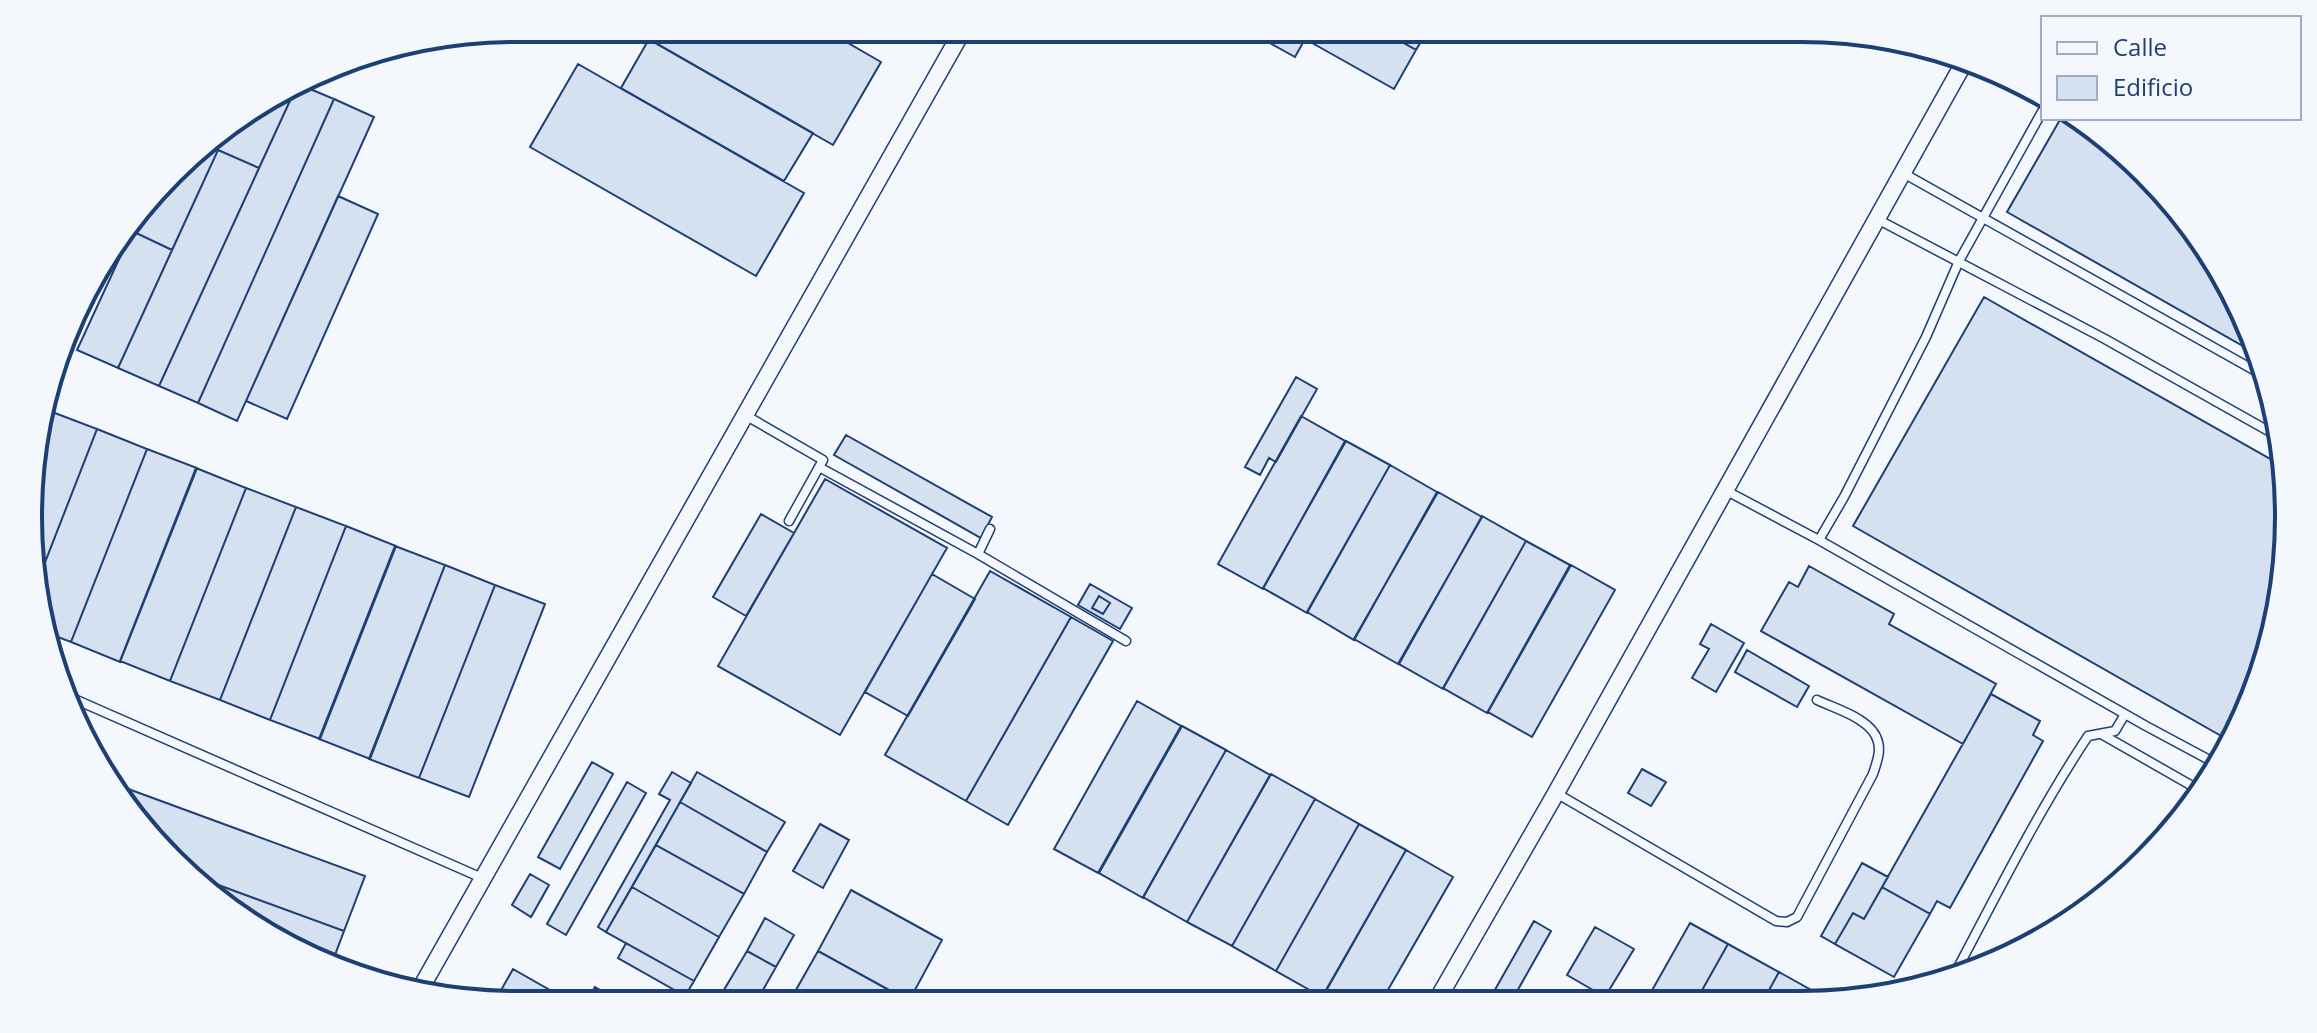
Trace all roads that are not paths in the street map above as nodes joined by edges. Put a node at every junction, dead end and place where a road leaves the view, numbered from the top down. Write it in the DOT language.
graph roads {
  1 [pos="956,42"];
  2 [pos="1960,70"];
  3 [pos="2041,114"];
  4 [pos="1903,173"];
  5 [pos="1983,218"];
  6 [pos="1877,219"];
  7 [pos="1959,261"];
  8 [pos="2251,369"];
  9 [pos="745,415"];
  10 [pos="2267,430"];
  11 [pos="819,467"];
  12 [pos="1725,490"];
  13 [pos="789,521"];
  14 [pos="990,529"];
  15 [pos="1819,540"];
  16 [pos="978,554"];
  17 [pos="1126,641"];
  18 [pos="1817,700"];
  19 [pos="80,701"];
  20 [pos="2125,714"];
  21 [pos="2103,735"];
  22 [pos="2208,759"];
  23 [pos="2191,785"];
  24 [pos="1556,793"];
  25 [pos="483,879"];
  26 [pos="1960,963"];
  27 [pos="424,982"];
  28 [pos="1442,991"];
  1 -- 9 [label="street"];
  2 -- 4 [label="street"];
  3 -- 5 [label="lane"];
  4 -- 5 [label="lane"];
  4 -- 6 [label="street"];
  5 -- 7 [label="lane"];
  5 -- 8 [label="lane"];
  6 -- 7 [label="lane"];
  6 -- 12 [label="street"];
  7 -- 10 [label="lane"];
  7 -- 15 [label="lane"];
  9 -- 11 [label="lane"];
  9 -- 25 [label="street"];
  11 -- 13 [label="lane"];
  11 -- 16 [label="lane"];
  12 -- 15 [label="lane"];
  12 -- 24 [label="street"];
  14 -- 16 [label="lane"];
  15 -- 20 [label="lane"];
  16 -- 17 [label="lane"];
  18 -- 24 [label="lane"];
  19 -- 25 [label="lane"];
  20 -- 21 [label="lane"];
  20 -- 22 [label="lane"];
  21 -- 23 [label="lane"];
  21 -- 26 [label="lane"];
  24 -- 28 [label="street"];
  25 -- 27 [label="street"];
}
